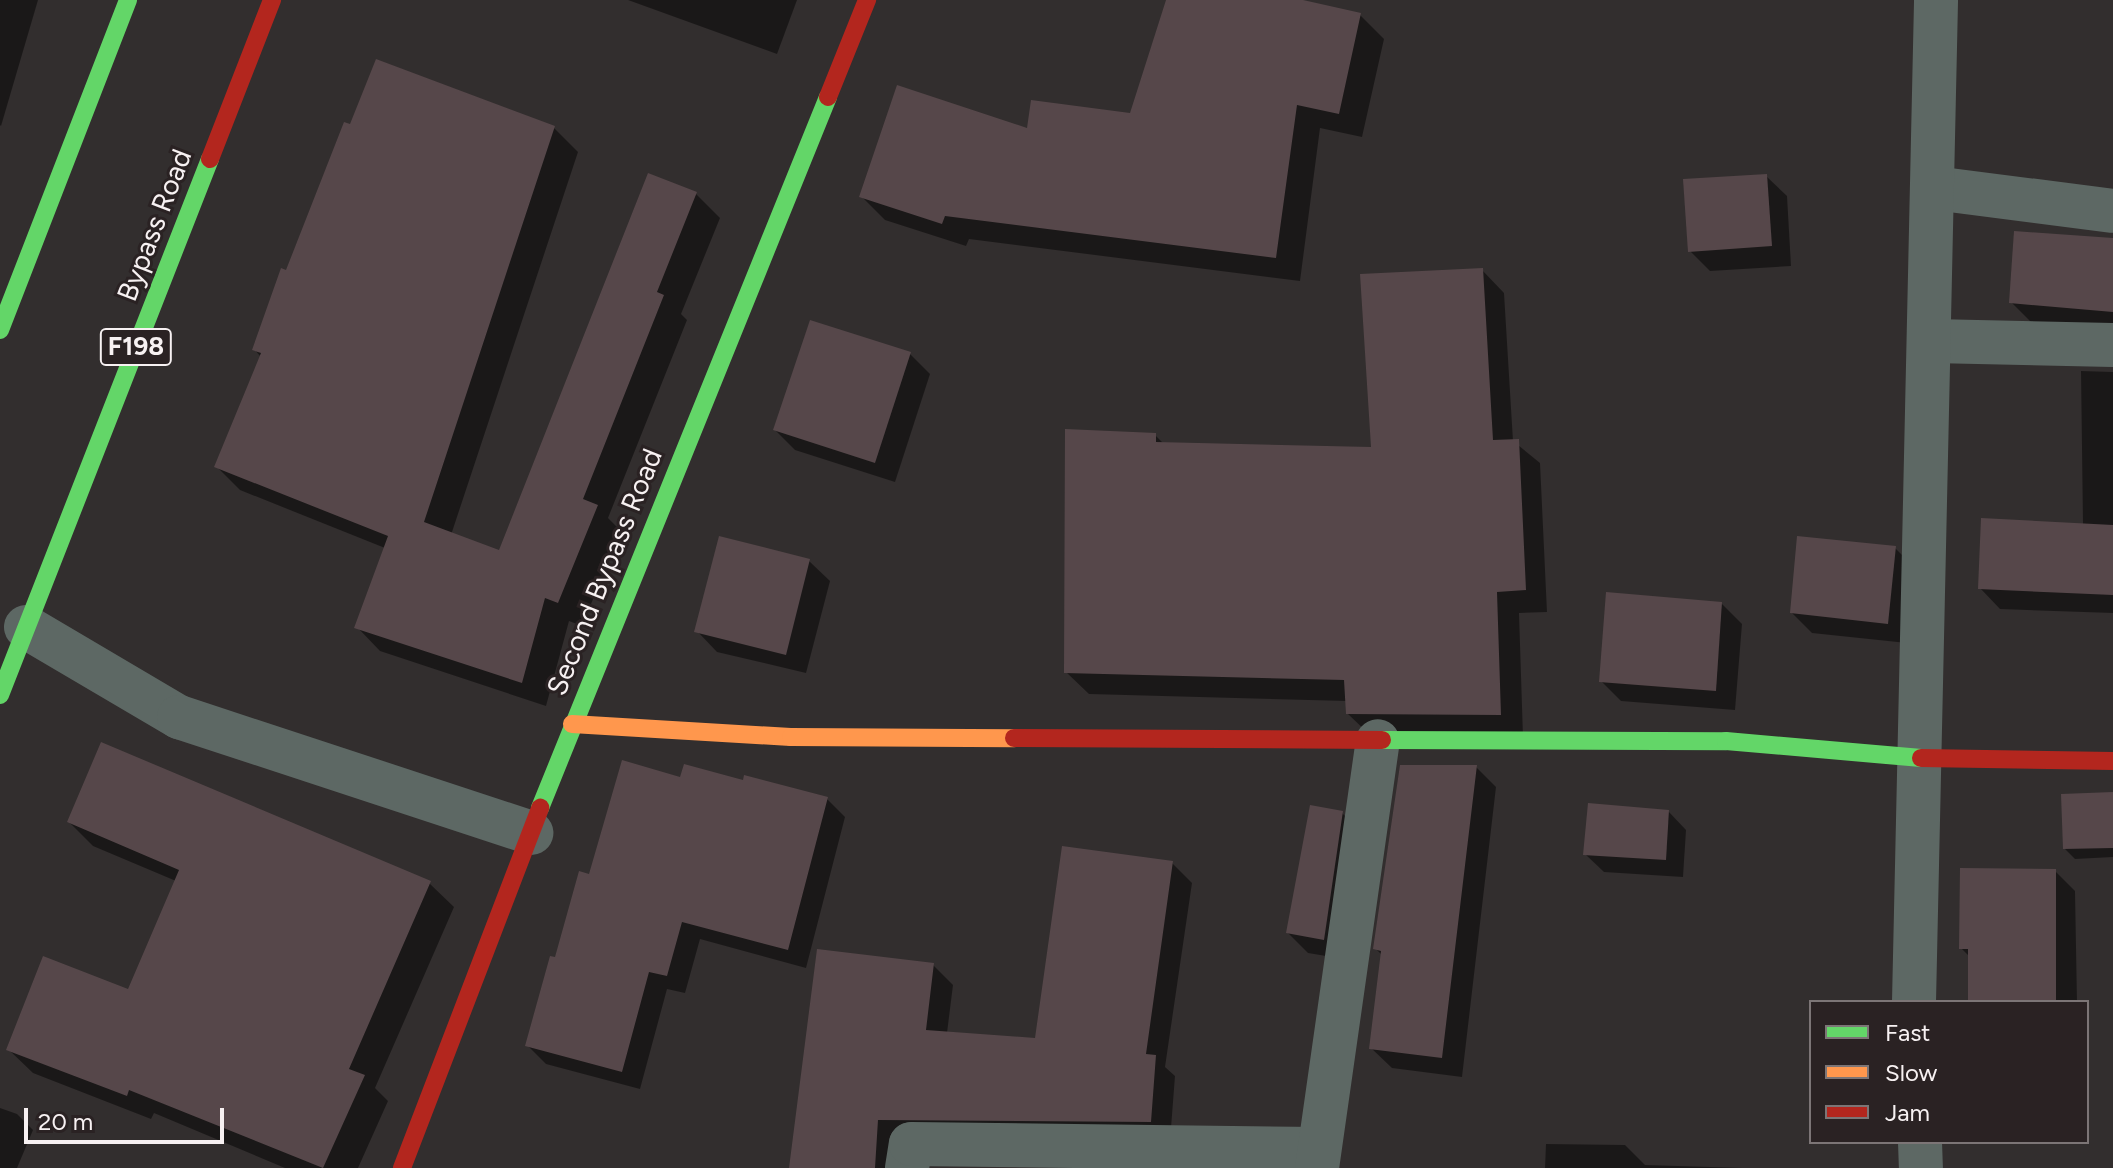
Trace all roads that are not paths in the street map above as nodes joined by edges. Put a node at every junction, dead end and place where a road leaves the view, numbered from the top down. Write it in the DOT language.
graph roads {
  1 [pos="128,0"];
  2 [pos="272,0"];
  3 [pos="867,0"];
  4 [pos="1936,0"];
  5 [pos="1934,188"];
  6 [pos="2113,211"];
  7 [pos="0,330"];
  8 [pos="1932,341"];
  9 [pos="2113,345"];
  10 [pos="19,625"];
  11 [pos="0,695"];
  12 [pos="572,724"];
  13 [pos="1378,741"];
  14 [pos="1918,758"];
  15 [pos="2113,761"];
  16 [pos="531,833"];
  17 [pos="1914,1000"];
  18 [pos="1920,1144"];
  19 [pos="1317,1159"];
  20 [pos="402,1168"];
  21 [pos="907,1168"];
  22 [pos="1921,1168"];
  1 -- 7 [label="street"];
  2 -- 10 [label="street, Bypass Road / F198"];
  3 -- 12 [label="street, Second Bypass Road"];
  4 -- 5 [label="street"];
  5 -- 6 [label="street"];
  5 -- 8 [label="street"];
  8 -- 9 [label="street"];
  8 -- 14 [label="street"];
  10 -- 11 [label="street, Bypass Road / F198"];
  10 -- 16 [label="street"];
  12 -- 13 [label="street"];
  12 -- 16 [label="street, Second Bypass Road"];
  13 -- 14 [label="street"];
  13 -- 19 [label="street"];
  14 -- 15 [label="street"];
  14 -- 17 [label="street"];
  16 -- 20 [label="street, Second Bypass Road"];
  18 -- 22 [label="street"];
  19 -- 21 [label="street"];
}
